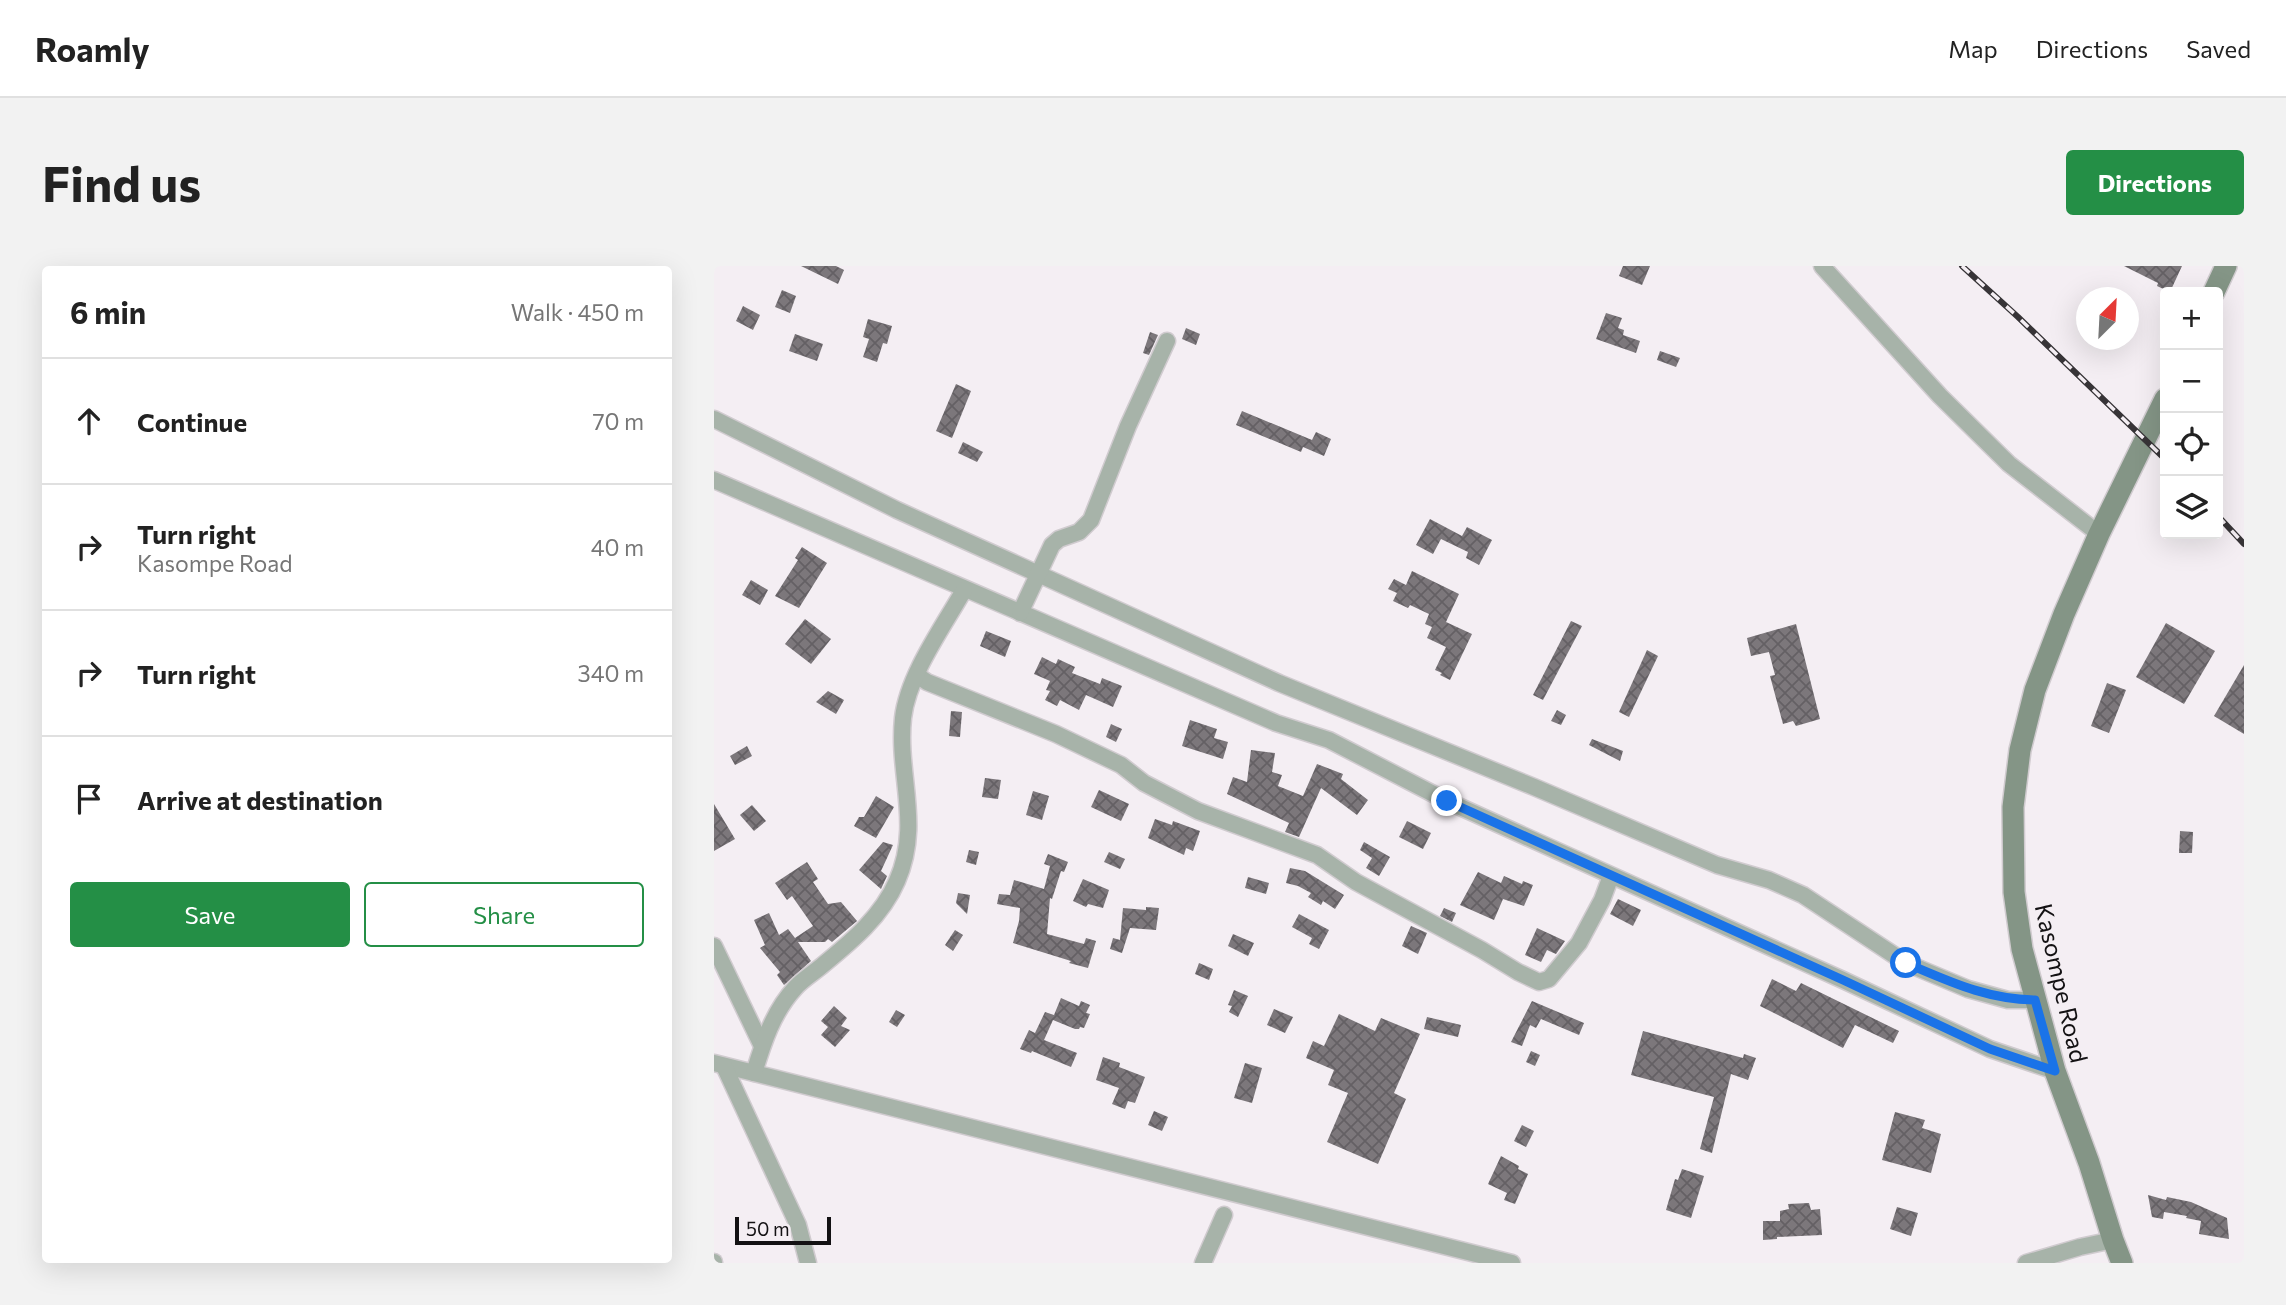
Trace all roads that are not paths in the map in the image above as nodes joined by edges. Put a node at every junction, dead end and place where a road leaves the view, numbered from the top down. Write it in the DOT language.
graph roads {
  1 [pos="1822,266"];
  2 [pos="2226,266"];
  3 [pos="2216,287"];
  4 [pos="1167,341"];
  5 [pos="2160,409"];
  6 [pos="714,419"];
  7 [pos="714,480"];
  8 [pos="2099,534"];
  9 [pos="1038,575"];
  10 [pos="964,590"];
  11 [pos="1020,613"];
  12 [pos="917,675"];
  13 [pos="1611,876"];
  14 [pos="714,946"];
  15 [pos="2035,1000"];
  16 [pos="762,1046"];
  17 [pos="719,1064"];
  18 [pos="2055,1071"];
  19 [pos="754,1073"];
  20 [pos="1224,1214"];
  21 [pos="2112,1240"];
  22 [pos="1461,1257"];
  23 [pos="808,1263"];
  24 [pos="1203,1263"];
  25 [pos="1512,1263"];
  26 [pos="2026,1263"];
  27 [pos="2122,1263"];
  1 -- 8 [label="street"];
  2 -- 3 [label="street"];
  4 -- 9 [label="street"];
  5 -- 8 [label="street, Kasompe Road"];
  6 -- 9 [label="street"];
  7 -- 10 [label="street"];
  8 -- 15 [label="street, Kasompe Road"];
  9 -- 11 [label="street"];
  9 -- 15 [label="street"];
  10 -- 11 [label="street"];
  10 -- 12 [label="street"];
  11 -- 13 [label="street"];
  12 -- 13 [label="street"];
  12 -- 16 [label="street"];
  13 -- 18 [label="street"];
  14 -- 16 [label="street"];
  15 -- 18 [label="street, Kasompe Road"];
  16 -- 19 [label="street"];
  17 -- 19 [label="street"];
  17 -- 23 [label="street"];
  18 -- 21 [label="street, Kasompe Road"];
  19 -- 22 [label="street"];
  20 -- 24 [label="street"];
  21 -- 26 [label="street"];
  21 -- 27 [label="street, Kasompe Road"];
  22 -- 25 [label="street"];
}
